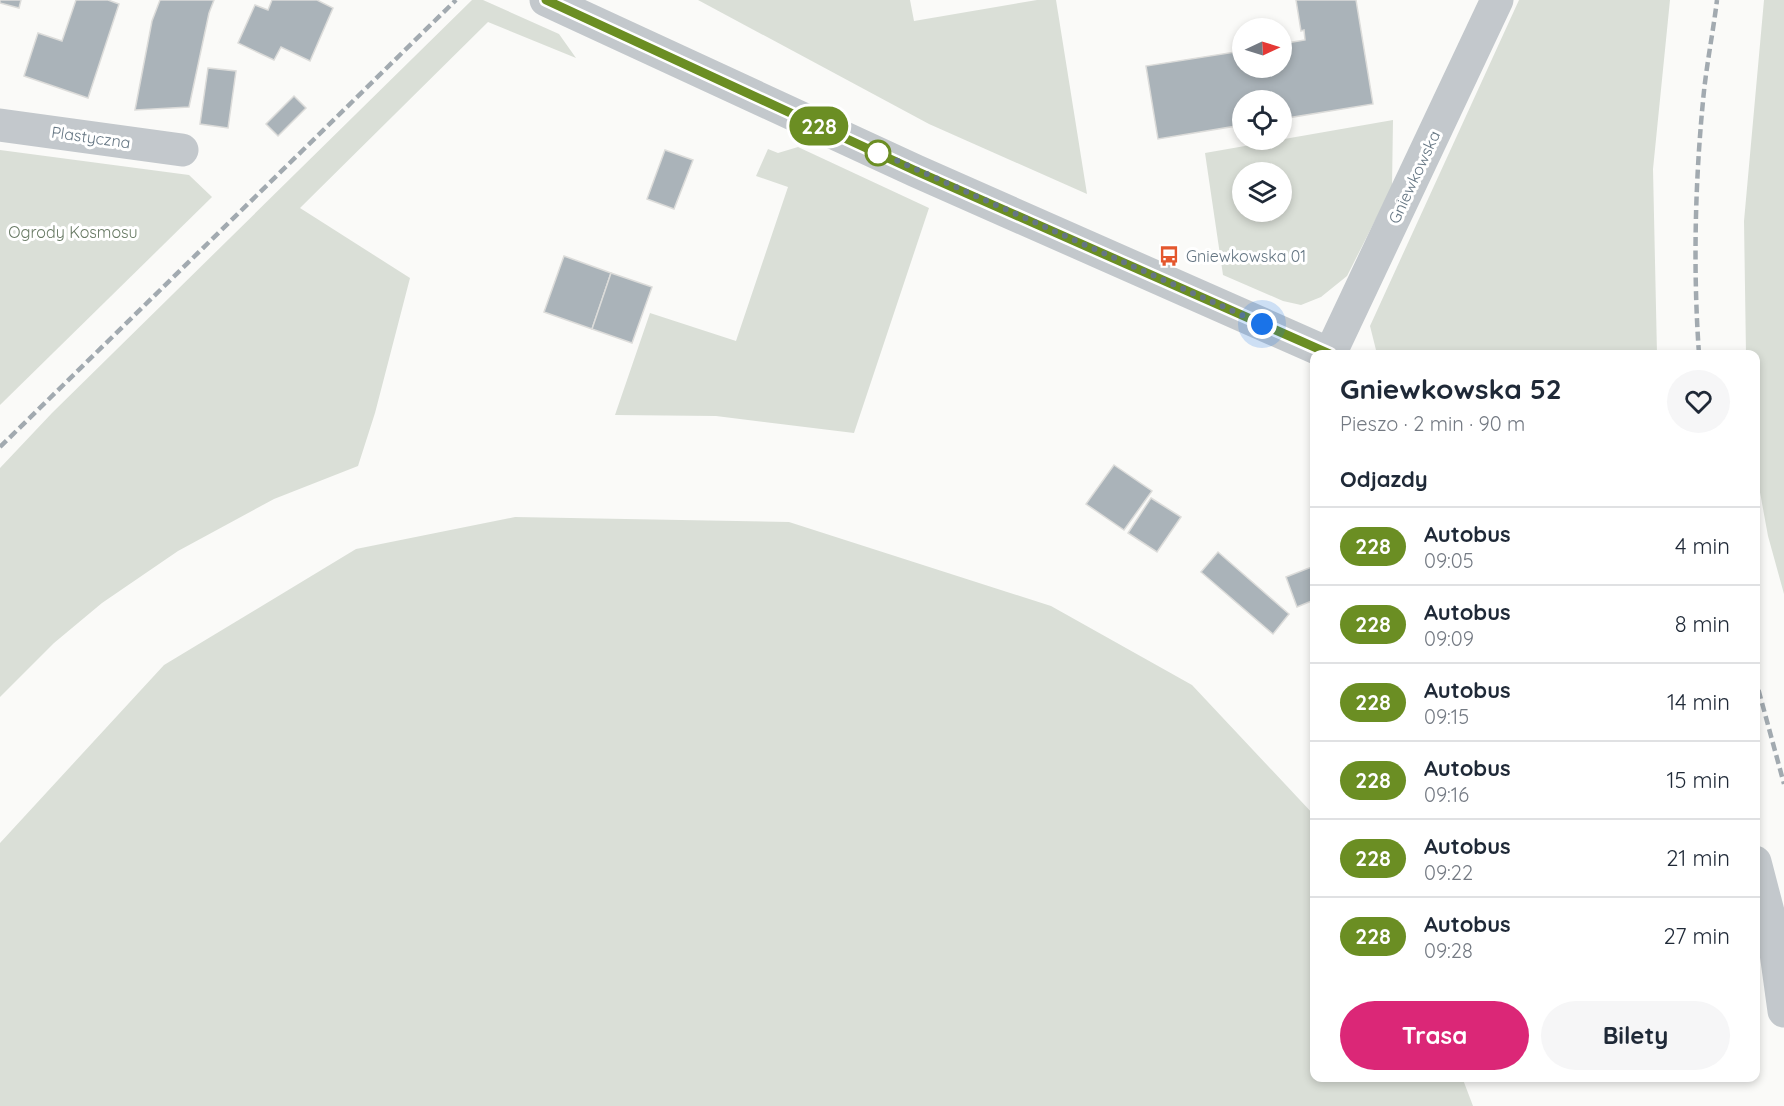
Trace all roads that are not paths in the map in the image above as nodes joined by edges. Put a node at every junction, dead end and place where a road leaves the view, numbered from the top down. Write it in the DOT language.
graph roads {
  1 [pos="546,0"];
  2 [pos="1497,0"];
  3 [pos="0,125"];
  4 [pos="182,150"];
  5 [pos="1321,350"];
  6 [pos="1332,350"];
  7 [pos="1760,881"];
  8 [pos="1784,1011"];
  1 -- 5 [label="street"];
  2 -- 6 [label="street, Gniewkowska"];
  3 -- 4 [label="street, Plastyczna"];
  7 -- 8 [label="street"];
}
